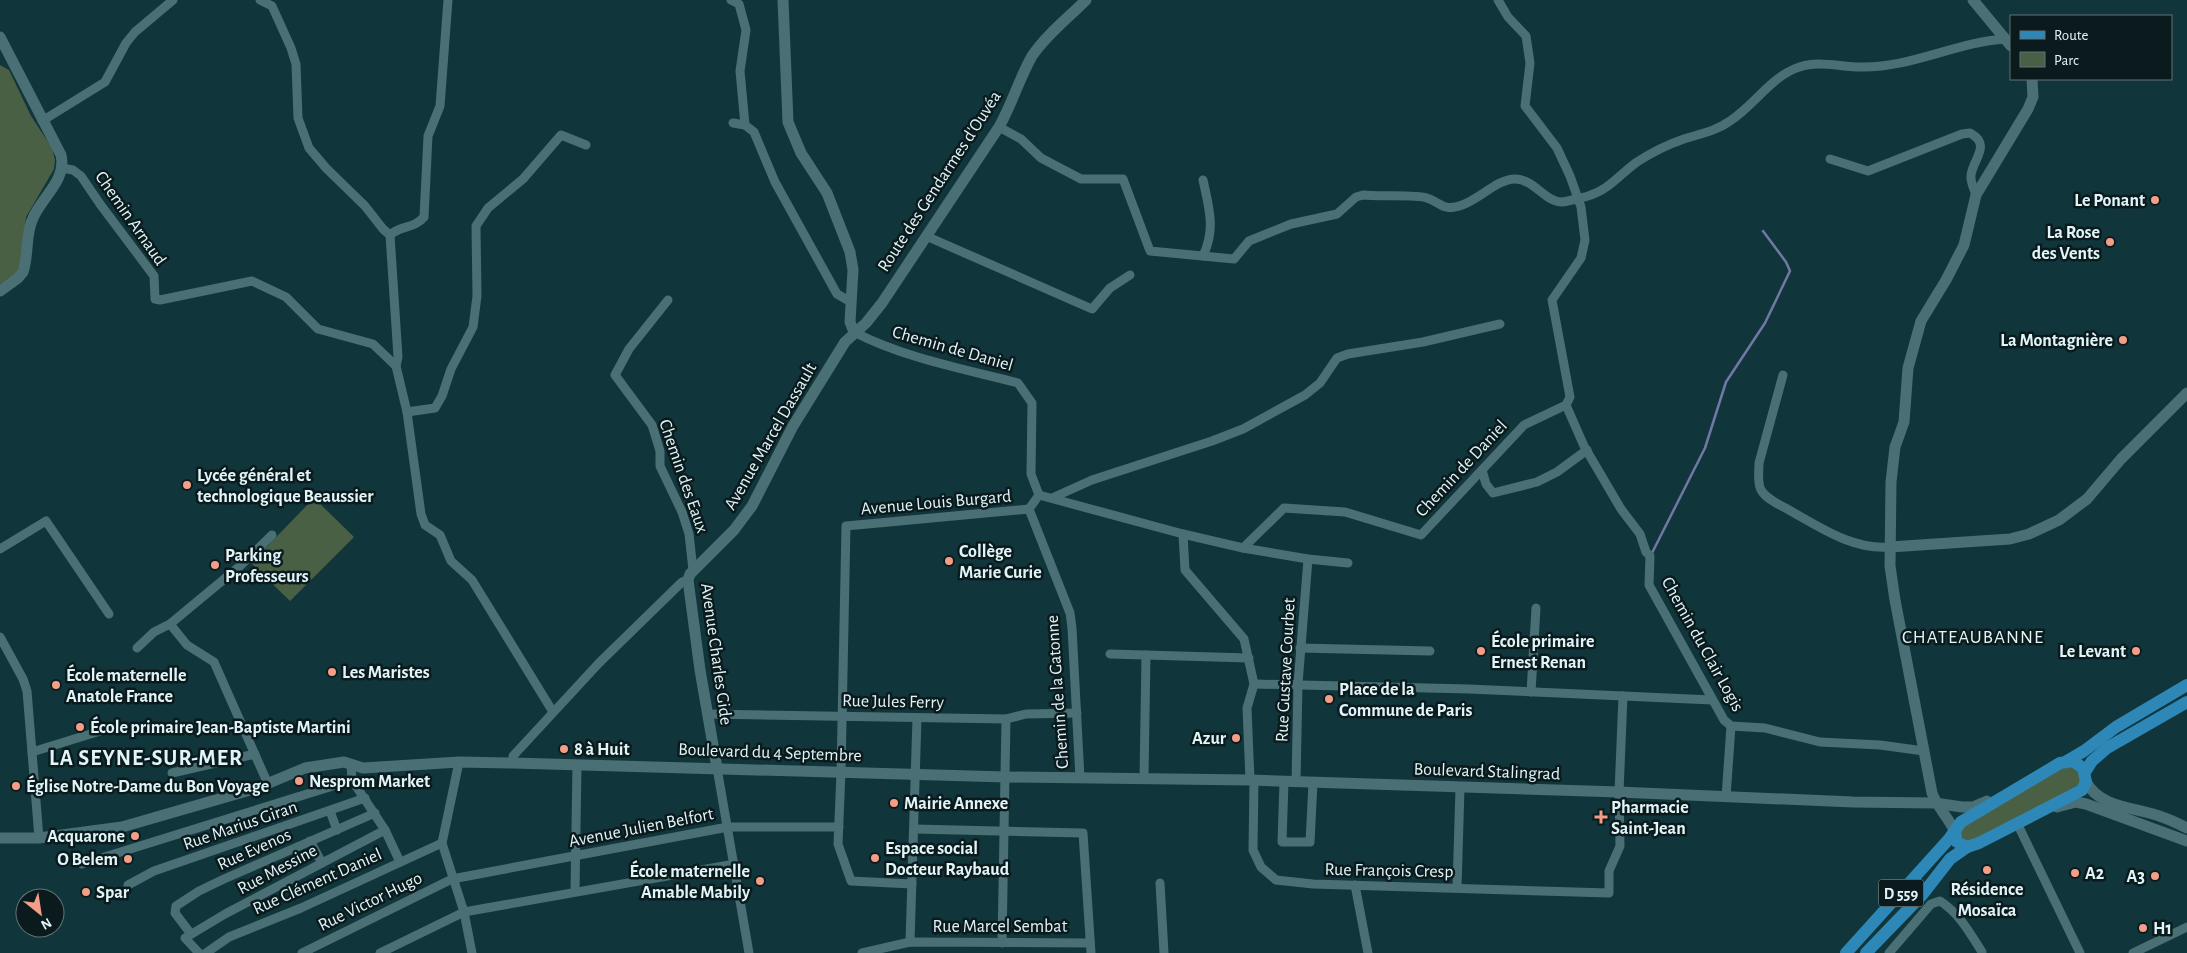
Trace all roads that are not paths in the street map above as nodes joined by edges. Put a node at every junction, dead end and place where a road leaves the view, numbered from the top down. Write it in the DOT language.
graph roads {
  1 [pos="173,0"];
  2 [pos="260,0"];
  3 [pos="448,0"];
  4 [pos="731,0"];
  5 [pos="783,0"];
  6 [pos="1086,0"];
  7 [pos="1498,0"];
  8 [pos="1973,0"];
  9 [pos="0,37"];
  10 [pos="2008,42"];
  11 [pos="2032,80"];
  12 [pos="42,121"];
  13 [pos="733,123"];
  14 [pos="746,125"];
  15 [pos="999,127"];
  16 [pos="586,145"];
  17 [pos="1830,159"];
  18 [pos="62,168"];
  19 [pos="1203,180"];
  20 [pos="1976,194"];
  21 [pos="1579,198"];
  22 [pos="390,235"];
  23 [pos="926,236"];
  24 [pos="1203,256"];
  25 [pos="1130,275"];
  26 [pos="0,291"];
  27 [pos="668,300"];
  28 [pos="851,302"];
  29 [pos="1500,324"];
  30 [pos="854,332"];
  31 [pos="396,366"];
  32 [pos="1783,375"];
  33 [pos="2187,393"];
  34 [pos="1566,405"];
  35 [pos="407,412"];
  36 [pos="1587,450"];
  37 [pos="1482,470"];
  38 [pos="1039,495"];
  39 [pos="1052,498"];
  40 [pos="1029,509"];
  41 [pos="1183,534"];
  42 [pos="272,535"];
  43 [pos="1890,547"];
  44 [pos="1243,548"];
  45 [pos="0,549"];
  46 [pos="1308,560"];
  47 [pos="1348,562"];
  48 [pos="690,575"];
  49 [pos="1536,608"];
  50 [pos="109,614"];
  51 [pos="170,624"];
  52 [pos="0,637"];
  53 [pos="137,648"];
  54 [pos="1300,648"];
  55 [pos="1430,652"];
  56 [pos="1110,654"];
  57 [pos="1146,655"];
  58 [pos="1249,658"];
  59 [pos="1254,684"];
  60 [pos="1298,684"];
  61 [pos="2187,685"];
  62 [pos="1531,692"];
  63 [pos="1623,696"];
  64 [pos="1712,700"];
  65 [pos="2187,702"];
  66 [pos="553,712"];
  67 [pos="1077,713"];
  68 [pos="707,714"];
  69 [pos="842,716"];
  70 [pos="917,718"];
  71 [pos="1006,719"];
  72 [pos="1731,726"];
  73 [pos="110,728"];
  74 [pos="1924,751"];
  75 [pos="32,752"];
  76 [pos="255,754"];
  77 [pos="2067,761"];
  78 [pos="459,762"];
  79 [pos="513,763"];
  80 [pos="351,764"];
  81 [pos="576,765"];
  82 [pos="717,768"];
  83 [pos="841,772"];
  84 [pos="172,773"];
  85 [pos="916,774"];
  86 [pos="1006,777"];
  87 [pos="2086,777"];
  88 [pos="1080,778"];
  89 [pos="1144,778"];
  90 [pos="352,780"];
  91 [pos="1252,781"];
  92 [pos="1290,782"];
  93 [pos="1313,783"];
  94 [pos="268,784"];
  95 [pos="1460,788"];
  96 [pos="2011,791"];
  97 [pos="1619,792"];
  98 [pos="1726,797"];
  99 [pos="365,798"];
  100 [pos="1893,802"];
  101 [pos="1935,803"];
  102 [pos="330,811"];
  103 [pos="2038,812"];
  104 [pos="375,813"];
  105 [pos="1945,815"];
  106 [pos="2018,823"];
  107 [pos="728,827"];
  108 [pos="838,827"];
  109 [pos="2187,828"];
  110 [pos="915,829"];
  111 [pos="337,830"];
  112 [pos="385,830"];
  113 [pos="1005,832"];
  114 [pos="1955,832"];
  115 [pos="0,838"];
  116 [pos="39,838"];
  117 [pos="310,841"];
  118 [pos="2187,841"];
  119 [pos="442,843"];
  120 [pos="1966,847"];
  121 [pos="576,855"];
  122 [pos="400,862"];
  123 [pos="322,863"];
  124 [pos="82,864"];
  125 [pos="735,864"];
  126 [pos="452,879"];
  127 [pos="1160,882"];
  128 [pos="912,884"];
  129 [pos="1355,885"];
  130 [pos="128,886"];
  131 [pos="1457,887"];
  132 [pos="575,891"];
  133 [pos="464,912"];
  134 [pos="2187,927"];
  135 [pos="188,936"];
  136 [pos="910,942"];
  137 [pos="1002,943"];
  138 [pos="1090,943"];
  139 [pos="1982,952"];
  140 [pos="199,953"];
  141 [pos="206,953"];
  142 [pos="302,953"];
  143 [pos="380,953"];
  144 [pos="472,953"];
  145 [pos="749,953"];
  146 [pos="862,953"];
  147 [pos="1091,953"];
  148 [pos="1164,953"];
  149 [pos="1368,953"];
  150 [pos="1846,953"];
  151 [pos="1866,953"];
  152 [pos="1889,953"];
  153 [pos="2080,953"];
  154 [pos="2133,953"];
  1 -- 12 [label="street"];
  2 -- 22 [label="street"];
  3 -- 22 [label="street"];
  4 -- 14 [label="street"];
  5 -- 28 [label="street"];
  6 -- 15 [label="street, Route des Gendarmes d'Ouvéa"];
  7 -- 21 [label="street"];
  8 -- 10 [label="street"];
  9 -- 12 [label="street"];
  10 -- 21 [label="street"];
  11 -- 20 [label="street"];
  12 -- 18 [label="street"];
  13 -- 14 [label="street"];
  14 -- 28 [label="street"];
  15 -- 23 [label="street, Route des Gendarmes d'Ouvéa"];
  15 -- 24 [label="street"];
  16 -- 35 [label="street"];
  17 -- 20 [label="street"];
  18 -- 26 [label="street"];
  18 -- 31 [label="street, Chemin Arnaud"];
  19 -- 24 [label="street"];
  20 -- 43 [label="street"];
  21 -- 24 [label="street"];
  21 -- 34 [label="street"];
  22 -- 31 [label="street"];
  23 -- 25 [label="street"];
  23 -- 30 [label="street, Route des Gendarmes d'Ouvéa"];
  27 -- 48 [label="street, Chemin des Eaux"];
  28 -- 30 [label="street"];
  29 -- 39 [label="street"];
  30 -- 38 [label="street, Chemin de Daniel"];
  30 -- 48 [label="street, Avenue Marcel Dassault"];
  31 -- 35 [label="street"];
  32 -- 43 [label="street"];
  33 -- 43 [label="street"];
  34 -- 36 [label="street, Chemin du Clair Logis"];
  34 -- 37 [label="street, Chemin de Daniel"];
  35 -- 66 [label="street"];
  36 -- 37 [label="street"];
  36 -- 64 [label="street, Chemin du Clair Logis"];
  37 -- 44 [label="street, Chemin de Daniel"];
  38 -- 39 [label="street"];
  38 -- 40 [label="street"];
  39 -- 41 [label="street"];
  40 -- 67 [label="street, Chemin de la Gatonne"];
  40 -- 69 [label="street, Avenue Louis Burgard"];
  41 -- 44 [label="street"];
  41 -- 58 [label="street"];
  42 -- 51 [label="street"];
  43 -- 74 [label="street"];
  44 -- 46 [label="street"];
  45 -- 50 [label="street"];
  46 -- 47 [label="street"];
  46 -- 54 [label="street, Rue Gustave Courbet"];
  48 -- 66 [label="street, Avenue Marcel Dassault"];
  48 -- 68 [label="street, Avenue Charles Gide"];
  49 -- 62 [label="street"];
  51 -- 53 [label="street"];
  51 -- 76 [label="street"];
  52 -- 75 [label="street"];
  54 -- 55 [label="street"];
  54 -- 60 [label="street, Rue Gustave Courbet"];
  56 -- 57 [label="street"];
  57 -- 58 [label="street"];
  57 -- 89 [label="street"];
  58 -- 59 [label="street"];
  59 -- 60 [label="street"];
  59 -- 91 [label="street, Rue François Cresp"];
  60 -- 62 [label="street"];
  60 -- 92 [label="street, Rue Gustave Courbet"];
  61 -- 77 [label="main road"];
  62 -- 63 [label="street"];
  63 -- 64 [label="street"];
  63 -- 97 [label="street"];
  64 -- 72 [label="street, Chemin du Clair Logis"];
  65 -- 87 [label="main road"];
  66 -- 79 [label="street, Avenue Marcel Dassault"];
  67 -- 71 [label="street, Rue Jules Ferry"];
  67 -- 88 [label="street, Chemin de la Gatonne"];
  68 -- 69 [label="street, Rue Jules Ferry"];
  68 -- 82 [label="street, Avenue Charles Gide"];
  69 -- 70 [label="street, Rue Jules Ferry"];
  69 -- 83 [label="street"];
  70 -- 71 [label="street, Rue Jules Ferry"];
  70 -- 85 [label="street"];
  71 -- 86 [label="street"];
  72 -- 74 [label="street, Chemin du Clair Logis"];
  72 -- 98 [label="street"];
  73 -- 75 [label="street"];
  74 -- 101 [label="street"];
  75 -- 116 [label="street"];
  76 -- 84 [label="street"];
  76 -- 94 [label="street"];
  77 -- 87 [label="main road"];
  77 -- 96 [label="main road"];
  78 -- 79 [label="street, Boulevard du 4 Septembre"];
  78 -- 80 [label="street, Boulevard du 4 Septembre"];
  78 -- 119 [label="street"];
  79 -- 81 [label="street, Boulevard du 4 Septembre"];
  80 -- 90 [label="street"];
  80 -- 94 [label="street, Boulevard du 4 Septembre"];
  81 -- 82 [label="street, Boulevard du 4 Septembre"];
  81 -- 121 [label="street"];
  82 -- 83 [label="street, Boulevard du 4 Septembre"];
  82 -- 107 [label="street"];
  83 -- 85 [label="street, Boulevard du 4 Septembre"];
  83 -- 108 [label="street"];
  85 -- 86 [label="street, Boulevard du 4 Septembre"];
  85 -- 110 [label="street"];
  86 -- 88 [label="street, Boulevard du 4 Septembre"];
  86 -- 113 [label="street"];
  87 -- 103 [label="main road"];
  87 -- 109 [label="street"];
  88 -- 89 [label="street, Boulevard Stalingrad"];
  89 -- 91 [label="street, Boulevard Stalingrad"];
  90 -- 99 [label="street"];
  90 -- 124 [label="street"];
  91 -- 92 [label="street, Boulevard Stalingrad"];
  91 -- 129 [label="street, Rue François Cresp"];
  92 -- 93 [label="street, Boulevard Stalingrad"];
  92 -- 93 [label="street, Rue Gustave Courbet"];
  93 -- 95 [label="street, Boulevard Stalingrad"];
  94 -- 116 [label="street, Boulevard du 4 Septembre"];
  95 -- 97 [label="street, Boulevard Stalingrad"];
  95 -- 131 [label="street"];
  96 -- 101 [label="street, Boulevard Stalingrad"];
  96 -- 114 [label="main road"];
  97 -- 98 [label="street, Boulevard Stalingrad"];
  97 -- 131 [label="street, Rue François Cresp"];
  98 -- 100 [label="street, Boulevard Stalingrad"];
  99 -- 102 [label="street, Rue Marius Giran"];
  99 -- 104 [label="street"];
  100 -- 101 [label="street, Boulevard Stalingrad"];
  100 -- 105 [label="street, Boulevard Stalingrad"];
  101 -- 105 [label="street"];
  102 -- 111 [label="street"];
  102 -- 130 [label="street, Rue Marius Giran"];
  103 -- 106 [label="main road"];
  103 -- 118 [label="street"];
  104 -- 111 [label="street, Rue Evenos"];
  104 -- 112 [label="street"];
  105 -- 114 [label="street"];
  106 -- 120 [label="main road"];
  106 -- 153 [label="street"];
  107 -- 108 [label="street, Avenue Julien Belfort"];
  107 -- 121 [label="street, Avenue Julien Belfort"];
  107 -- 125 [label="street"];
  108 -- 128 [label="street"];
  110 -- 113 [label="street"];
  110 -- 128 [label="street"];
  111 -- 117 [label="street, Rue Evenos"];
  112 -- 122 [label="street"];
  112 -- 123 [label="street, Rue Messine"];
  113 -- 137 [label="street"];
  113 -- 138 [label="street"];
  114 -- 120 [label="main road"];
  114 -- 150 [label="main road, D 559"];
  115 -- 116 [label="street, Boulevard du 4 Septembre"];
  117 -- 123 [label="street"];
  117 -- 135 [label="street, Rue Evenos"];
  119 -- 122 [label="street, Rue Clément Daniel"];
  119 -- 126 [label="street"];
  120 -- 151 [label="main road, D 559"];
  121 -- 126 [label="street, Avenue Julien Belfort"];
  121 -- 132 [label="street"];
  122 -- 141 [label="street, Rue Clément Daniel"];
  123 -- 135 [label="street, Rue Messine"];
  125 -- 132 [label="street"];
  125 -- 145 [label="street"];
  126 -- 133 [label="street"];
  126 -- 142 [label="street, Rue Victor Hugo"];
  127 -- 148 [label="street"];
  128 -- 136 [label="street"];
  129 -- 131 [label="street, Rue François Cresp"];
  129 -- 149 [label="street"];
  132 -- 133 [label="street"];
  133 -- 143 [label="street"];
  133 -- 144 [label="street"];
  134 -- 154 [label="street"];
  135 -- 140 [label="street"];
  136 -- 137 [label="street, Rue Marcel Sembat"];
  136 -- 146 [label="street, Rue Marcel Sembat"];
  137 -- 138 [label="street, Rue Marcel Sembat"];
  138 -- 147 [label="street"];
  139 -- 152 [label="street"];
}
